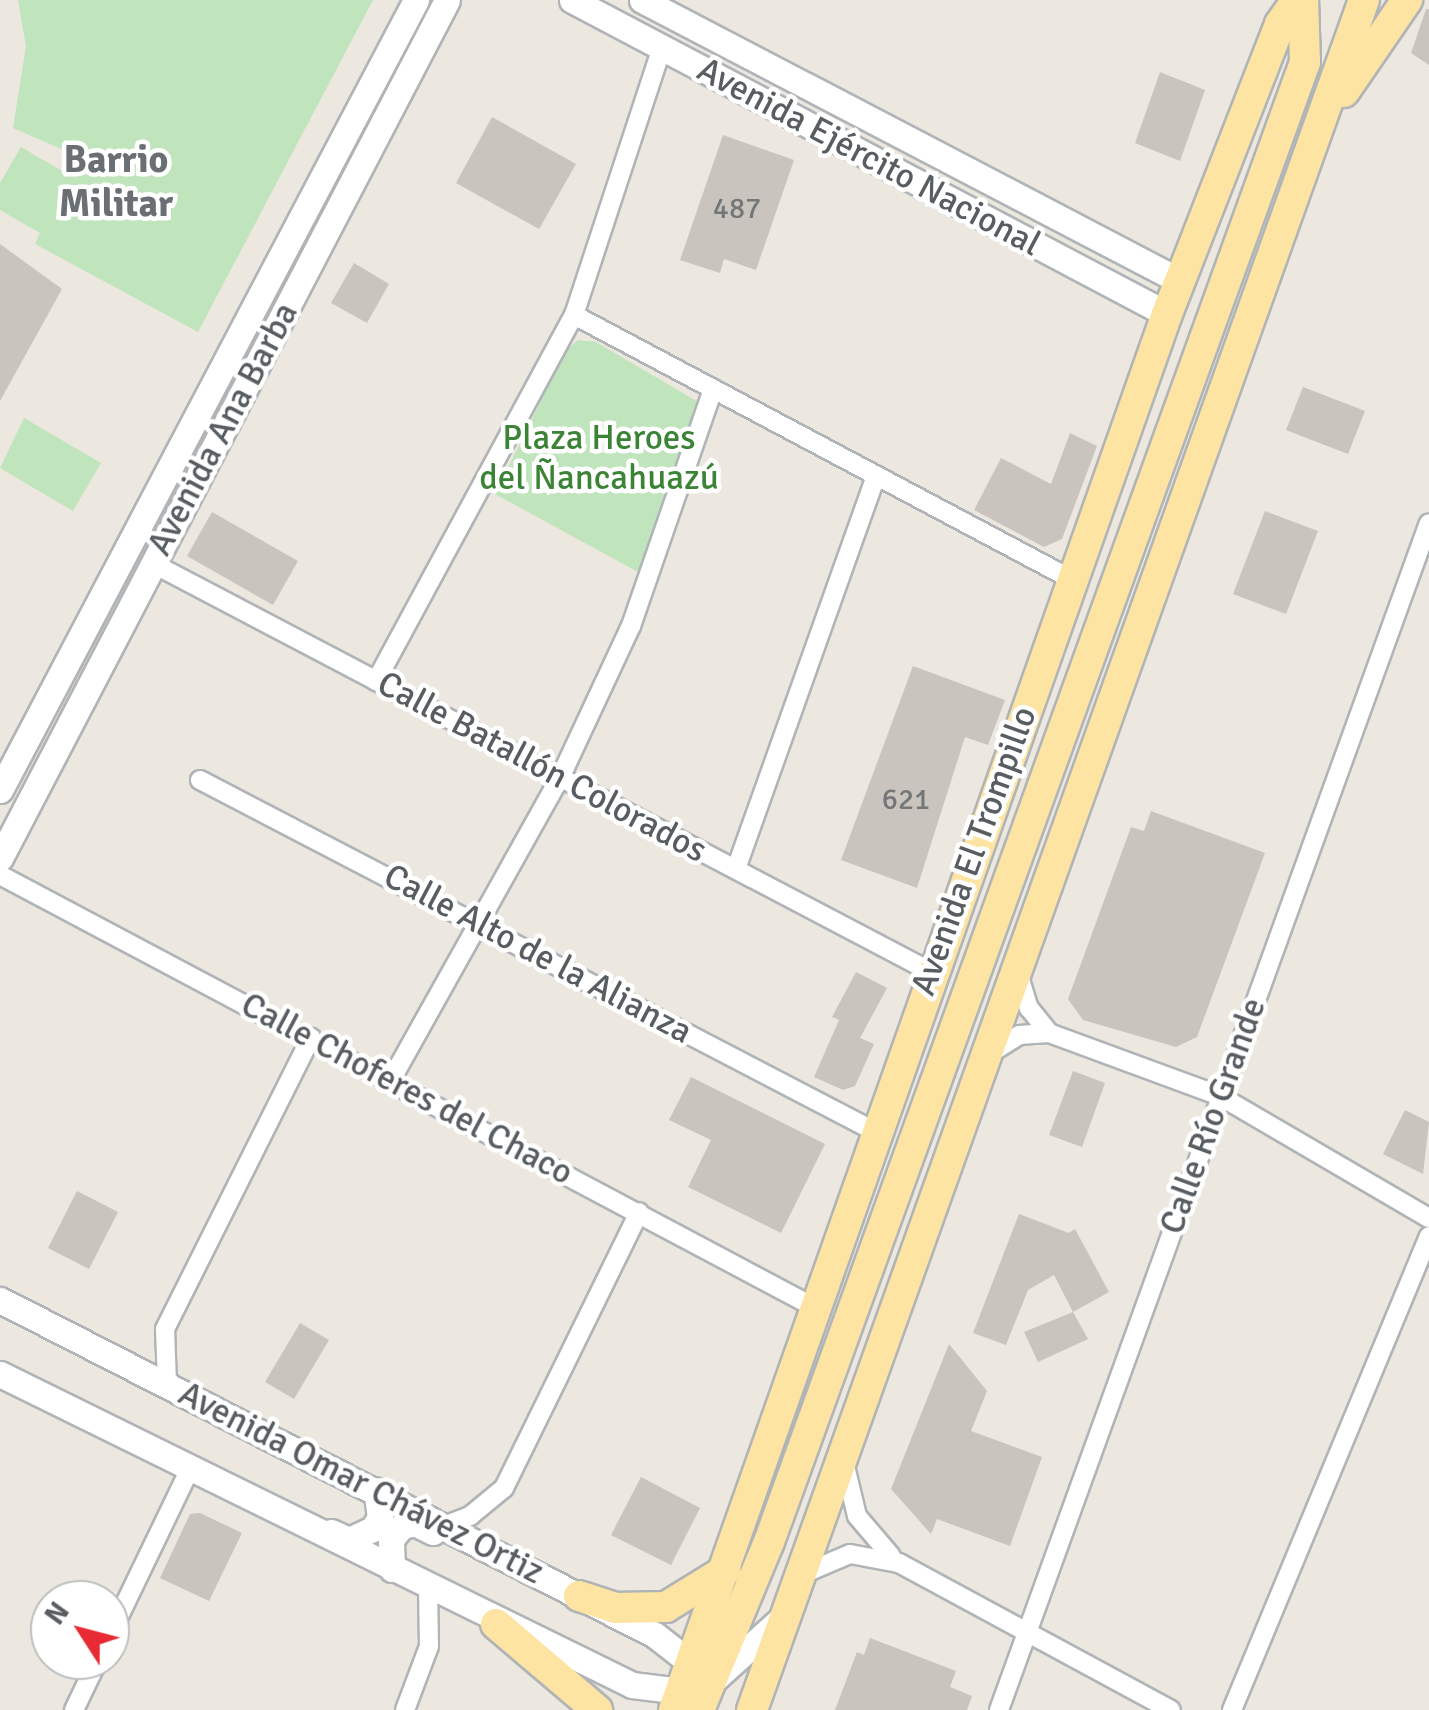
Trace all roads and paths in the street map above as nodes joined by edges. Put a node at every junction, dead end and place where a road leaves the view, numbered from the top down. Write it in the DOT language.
graph roads {
  1 [pos="416,0"];
  2 [pos="447,0"];
  3 [pos="572,0"];
  4 [pos="642,0"];
  5 [pos="1300,0"];
  6 [pos="1364,0"];
  7 [pos="1407,0"];
  8 [pos="662,47"];
  9 [pos="1320,127"];
  10 [pos="1180,281"];
  11 [pos="261,297"];
  12 [pos="285,310"];
  13 [pos="1167,314"];
  14 [pos="574,315"];
  15 [pos="713,389"];
  16 [pos="876,475"];
  17 [pos="1429,523"];
  18 [pos="140,526"];
  19 [pos="165,538"];
  20 [pos="152,563"];
  21 [pos="1071,579"];
  22 [pos="376,681"];
  23 [pos="560,778"];
  24 [pos="200,780"];
  25 [pos="0,790"];
  26 [pos="0,858"];
  27 [pos="736,869"];
  28 [pos="0,875"];
  29 [pos="1008,892"];
  30 [pos="482,924"];
  31 [pos="1018,964"];
  32 [pos="931,972"];
  33 [pos="1049,1034"];
  34 [pos="311,1038"];
  35 [pos="902,1058"];
  36 [pos="983,1061"];
  37 [pos="391,1080"];
  38 [pos="1220,1096"];
  39 [pos="874,1131"];
  40 [pos="639,1212"];
  41 [pos="1429,1218"];
  42 [pos="1429,1236"];
  43 [pos="0,1300"];
  44 [pos="812,1306"];
  45 [pos="0,1374"];
  46 [pos="167,1383"];
  47 [pos="844,1455"];
  48 [pos="190,1469"];
  49 [pos="376,1490"];
  50 [pos="243,1498"];
  51 [pos="444,1526"];
  52 [pos="898,1562"];
  53 [pos="517,1563"];
  54 [pos="392,1569"];
  55 [pos="726,1570"];
  56 [pos="803,1574"];
  57 [pos="428,1589"];
  58 [pos="130,1594"];
  59 [pos="579,1596"];
  60 [pos="789,1610"];
  61 [pos="496,1624"];
  62 [pos="1027,1630"];
  63 [pos="88,1680"];
  64 [pos="694,1694"];
  65 [pos="74,1710"];
  66 [pos="406,1710"];
  67 [pos="597,1710"];
  68 [pos="752,1710"];
  69 [pos="999,1710"];
  70 [pos="1171,1710"];
  71 [pos="1232,1710"];
  1 -- 11 [label="street, Avenida Ana Barba"];
  2 -- 12 [label="street, Avenida Ana Barba"];
  3 -- 8 [label="street, Avenida Ejército Nacional"];
  4 -- 10 [label="street, Avenida Ejército Nacional"];
  5 -- 10 [label="main road, Avenida El Trompillo"];
  5 -- 29 [label="main road, Avenida El Trompillo"];
  6 -- 9 [label="main road"];
  7 -- 9 [label="main road"];
  8 -- 13 [label="street, Avenida Ejército Nacional"];
  8 -- 14 [label="street"];
  9 -- 31 [label="main road"];
  10 -- 13 [label="main road, Avenida El Trompillo"];
  11 -- 12 [label="street"];
  11 -- 18 [label="street, Avenida Ana Barba"];
  12 -- 19 [label="street, Avenida Ana Barba"];
  13 -- 21 [label="main road, Avenida El Trompillo"];
  14 -- 15 [label="street"];
  14 -- 22 [label="street"];
  15 -- 16 [label="street"];
  15 -- 23 [label="street"];
  16 -- 21 [label="street"];
  16 -- 27 [label="street"];
  17 -- 38 [label="street, Calle Río Grande"];
  18 -- 19 [label="street"];
  18 -- 25 [label="street, Avenida Ana Barba"];
  19 -- 20 [label="street, Avenida Ana Barba"];
  20 -- 22 [label="street, Calle Batallón Colorados"];
  20 -- 26 [label="street, Avenida Ana Barba"];
  21 -- 32 [label="main road, Avenida El Trompillo"];
  22 -- 23 [label="street, Calle Batallón Colorados"];
  23 -- 27 [label="street, Calle Batallón Colorados"];
  23 -- 30 [label="street"];
  24 -- 30 [label="street, Calle Alto de la Alianza"];
  27 -- 32 [label="street, Calle Batallón Colorados"];
  28 -- 34 [label="street, Calle Choferes del Chaco"];
  29 -- 35 [label="main road"];
  29 -- 64 [label="main road, Avenida El Trompillo"];
  30 -- 37 [label="street"];
  30 -- 39 [label="street, Calle Alto de la Alianza"];
  31 -- 33 [label="street"];
  31 -- 36 [label="main road"];
  32 -- 35 [label="main road, Avenida El Trompillo"];
  33 -- 36 [label="street"];
  33 -- 38 [label="street"];
  34 -- 37 [label="street, Calle Choferes del Chaco"];
  34 -- 46 [label="street"];
  35 -- 39 [label="main road, Avenida El Trompillo"];
  36 -- 47 [label="main road"];
  37 -- 40 [label="street, Calle Choferes del Chaco"];
  38 -- 41 [label="street"];
  38 -- 62 [label="street, Calle Río Grande"];
  39 -- 44 [label="main road, Avenida El Trompillo"];
  40 -- 44 [label="street, Calle Choferes del Chaco"];
  40 -- 51 [label="street"];
  42 -- 71 [label="street"];
  43 -- 46 [label="street, Avenida Omar Chávez Ortiz"];
  44 -- 55 [label="main road, Avenida El Trompillo"];
  45 -- 48 [label="street, Avenida Omar Chávez Ortiz"];
  46 -- 49 [label="street, Avenida Omar Chávez Ortiz"];
  47 -- 52 [label="street"];
  47 -- 56 [label="main road"];
  48 -- 50 [label="street, Avenida Omar Chávez Ortiz"];
  48 -- 58 [label="street"];
  49 -- 50 [label="street"];
  49 -- 51 [label="street, Avenida Omar Chávez Ortiz"];
  50 -- 54 [label="street, Avenida Omar Chávez Ortiz"];
  51 -- 53 [label="street, Avenida Omar Chávez Ortiz"];
  52 -- 56 [label="street"];
  52 -- 62 [label="street"];
  53 -- 54 [label="street"];
  53 -- 59 [label="street, Avenida Omar Chávez Ortiz"];
  54 -- 57 [label="street, Avenida Omar Chávez Ortiz"];
  55 -- 59 [label="main road"];
  55 -- 64 [label="main road, Avenida El Trompillo"];
  56 -- 60 [label="main road"];
  57 -- 61 [label="street, Avenida Omar Chávez Ortiz"];
  57 -- 66 [label="street"];
  59 -- 64 [label="street, Avenida Omar Chávez Ortiz"];
  60 -- 64 [label="street"];
  60 -- 68 [label="main road"];
  61 -- 64 [label="street, Avenida Omar Chávez Ortiz"];
  61 -- 67 [label="main road"];
  62 -- 69 [label="street, Calle Río Grande"];
  62 -- 70 [label="street"];
  63 -- 65 [label="street"];
}
